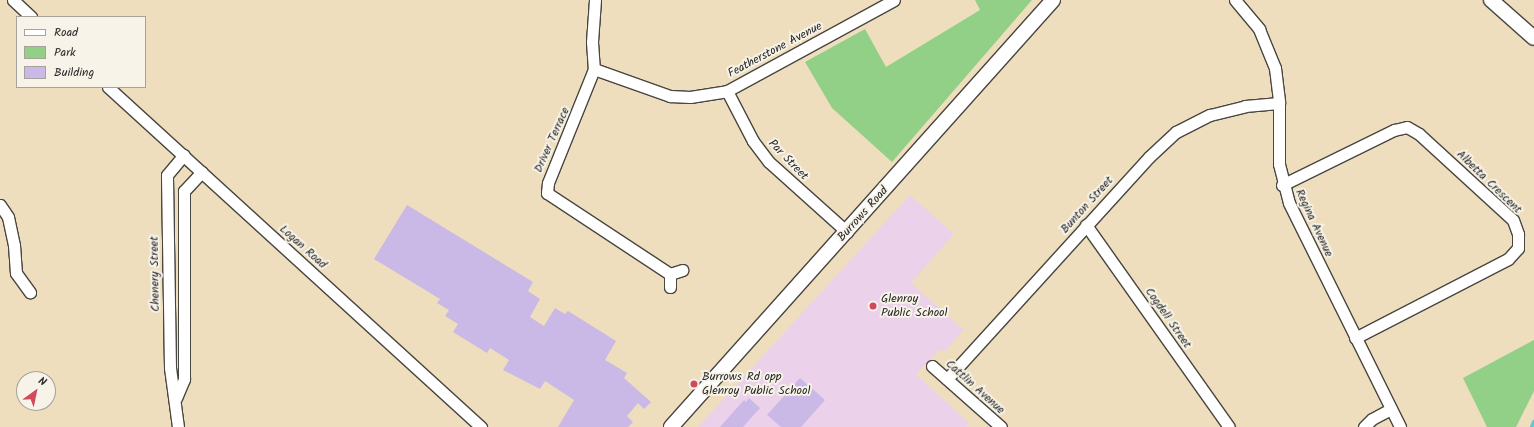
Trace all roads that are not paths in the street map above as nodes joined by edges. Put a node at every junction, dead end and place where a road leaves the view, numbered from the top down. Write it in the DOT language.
graph roads {
  1 [pos="13,0"];
  2 [pos="595,0"];
  3 [pos="894,0"];
  4 [pos="1053,0"];
  5 [pos="1235,0"];
  6 [pos="1491,0"];
  7 [pos="875,5"];
  8 [pos="30,16"];
  9 [pos="1534,38"];
  10 [pos="594,69"];
  11 [pos="109,88"];
  12 [pos="727,91"];
  13 [pos="1279,103"];
  14 [pos="184,155"];
  15 [pos="202,172"];
  16 [pos="1282,184"];
  17 [pos="0,205"];
  18 [pos="1086,225"];
  19 [pos="847,232"];
  20 [pos="682,270"];
  21 [pos="670,274"];
  22 [pos="670,287"];
  23 [pos="30,292"];
  24 [pos="1356,338"];
  25 [pos="932,366"];
  26 [pos="947,379"];
  27 [pos="176,398"];
  28 [pos="1390,409"];
  29 [pos="178,427"];
  30 [pos="481,427"];
  31 [pos="671,427"];
  32 [pos="1001,427"];
  33 [pos="1229,427"];
  34 [pos="1364,427"];
  35 [pos="1400,427"];
  1 -- 8 [label="street"];
  2 -- 10 [label="street, Driver Terrace"];
  3 -- 7 [label="street, Featherstone Avenue"];
  4 -- 19 [label="main road, Burrows Road"];
  5 -- 13 [label="street, Regina Avenue"];
  6 -- 9 [label="main road"];
  7 -- 12 [label="street, Featherstone Avenue"];
  10 -- 12 [label="street, Featherstone Avenue"];
  10 -- 21 [label="street, Driver Terrace"];
  11 -- 14 [label="street, Logan Road"];
  12 -- 19 [label="street, Par Street"];
  13 -- 16 [label="street, Regina Avenue"];
  13 -- 18 [label="street, Bunton Street"];
  14 -- 15 [label="street, Logan Road"];
  14 -- 27 [label="street, Chenery Street"];
  15 -- 27 [label="street, Chenery Street"];
  15 -- 30 [label="street, Logan Road"];
  16 -- 24 [label="street, Regina Avenue"];
  16 -- 24 [label="street, Albetta Crescent"];
  17 -- 23 [label="street"];
  18 -- 26 [label="street, Bunton Street"];
  18 -- 33 [label="street, Cogdell Street"];
  19 -- 31 [label="main road, Burrows Road"];
  20 -- 21 [label="street"];
  21 -- 22 [label="street"];
  24 -- 28 [label="street, Regina Avenue"];
  25 -- 26 [label="street, Cattlin Avenue"];
  26 -- 32 [label="street, Cattlin Avenue"];
  27 -- 29 [label="street, Chenery Street"];
  28 -- 34 [label="street"];
  28 -- 35 [label="street, Regina Avenue"];
}
